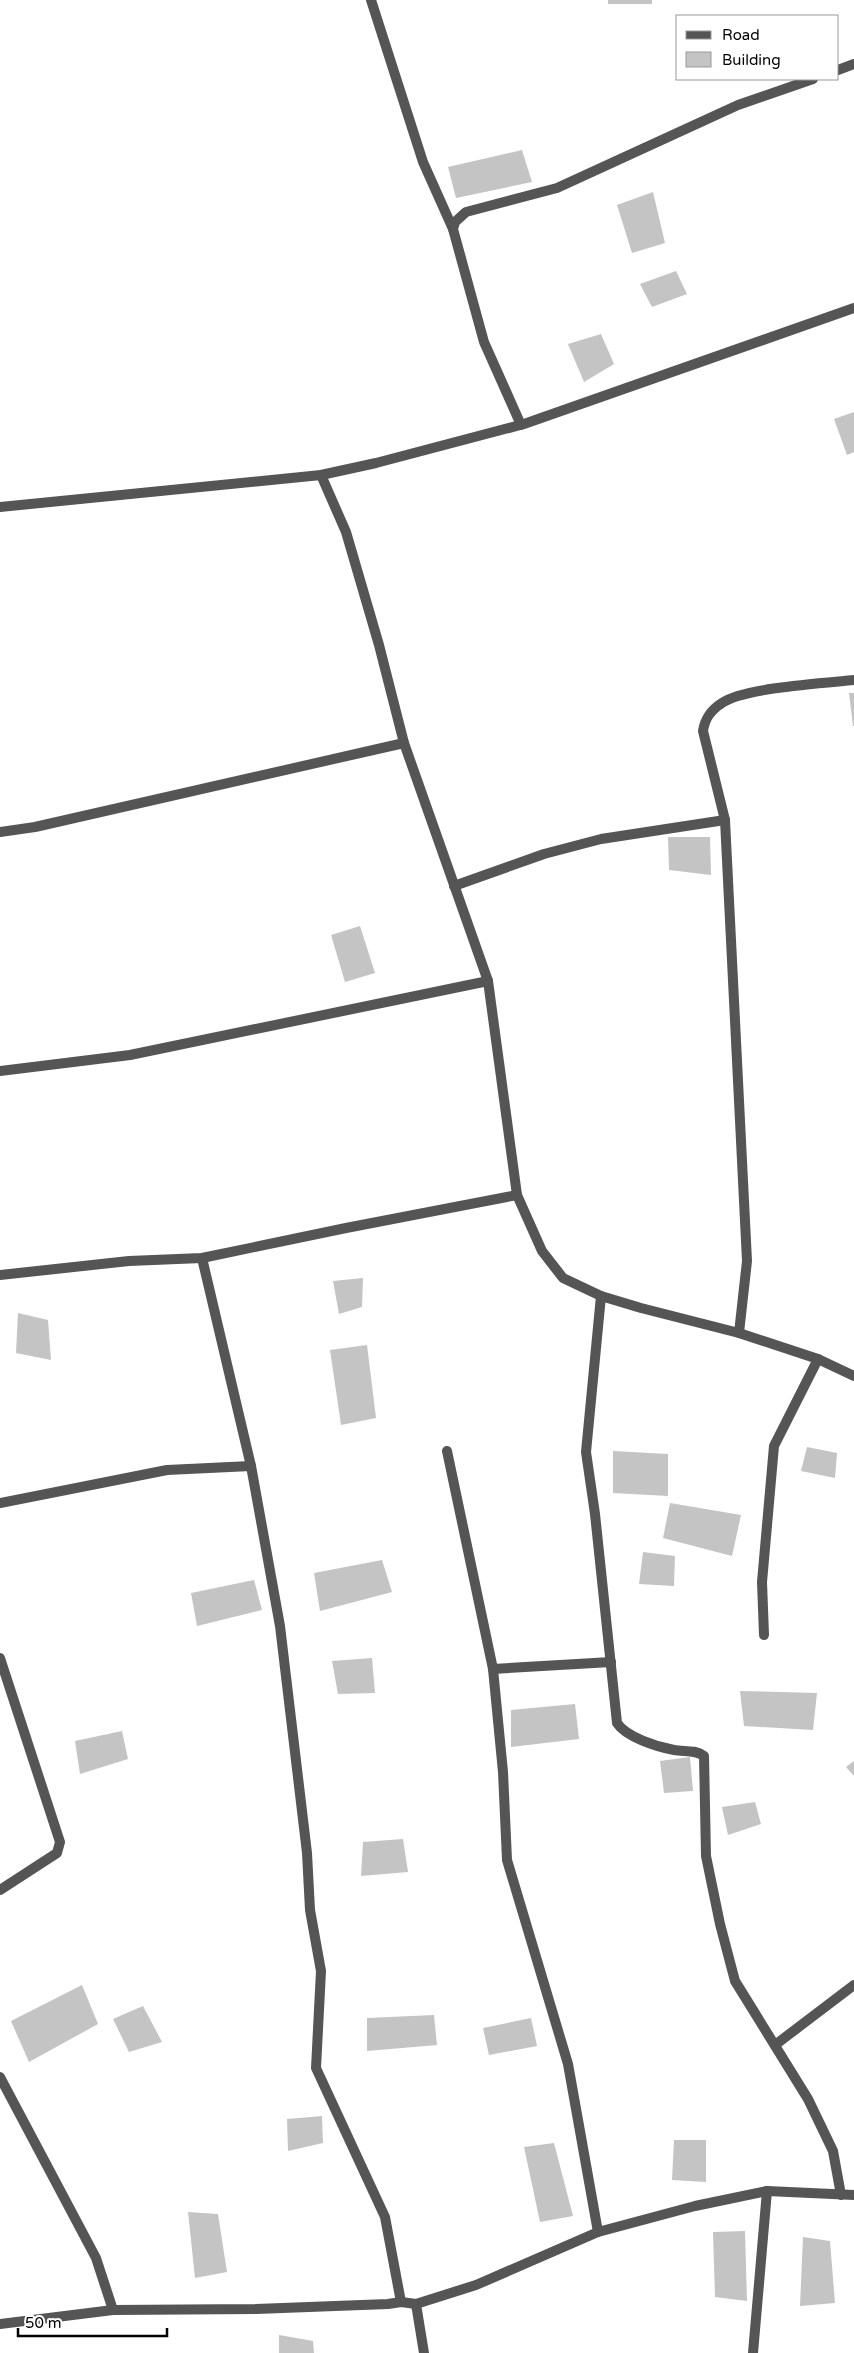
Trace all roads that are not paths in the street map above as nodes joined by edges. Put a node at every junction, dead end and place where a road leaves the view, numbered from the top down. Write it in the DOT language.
graph roads {
  1 [pos="371,0"];
  2 [pos="854,64"];
  3 [pos="839,70"];
  4 [pos="810,80"];
  5 [pos="453,229"];
  6 [pos="854,308"];
  7 [pos="520,425"];
  8 [pos="321,475"];
  9 [pos="0,507"];
  10 [pos="854,680"];
  11 [pos="404,743"];
  12 [pos="725,820"];
  13 [pos="0,832"];
  14 [pos="454,886"];
  15 [pos="488,981"];
  16 [pos="0,1071"];
  17 [pos="517,1195"];
  18 [pos="202,1258"];
  19 [pos="0,1275"];
  20 [pos="601,1296"];
  21 [pos="739,1332"];
  22 [pos="818,1359"];
  23 [pos="854,1376"];
  24 [pos="447,1451"];
  25 [pos="251,1466"];
  26 [pos="0,1503"];
  27 [pos="764,1635"];
  28 [pos="0,1658"];
  29 [pos="611,1662"];
  30 [pos="493,1669"];
  31 [pos="0,1890"];
  32 [pos="854,1985"];
  33 [pos="775,2045"];
  34 [pos="0,2077"];
  35 [pos="767,2191"];
  36 [pos="841,2195"];
  37 [pos="854,2195"];
  38 [pos="598,2232"];
  39 [pos="401,2302"];
  40 [pos="416,2304"];
  41 [pos="113,2310"];
  42 [pos="0,2324"];
  43 [pos="424,2353"];
  44 [pos="753,2353"];
  1 -- 5 [label="street"];
  2 -- 3 [label="street"];
  4 -- 5 [label="street"];
  5 -- 7 [label="street"];
  6 -- 7 [label="street"];
  7 -- 8 [label="street"];
  8 -- 9 [label="street"];
  8 -- 11 [label="street"];
  10 -- 12 [label="street"];
  11 -- 13 [label="street"];
  11 -- 14 [label="street"];
  12 -- 14 [label="street"];
  12 -- 21 [label="street"];
  14 -- 15 [label="street"];
  15 -- 16 [label="street"];
  15 -- 17 [label="street"];
  17 -- 18 [label="street"];
  17 -- 20 [label="street"];
  18 -- 19 [label="street"];
  18 -- 25 [label="street"];
  20 -- 21 [label="street"];
  20 -- 29 [label="street"];
  21 -- 22 [label="street"];
  22 -- 23 [label="street"];
  22 -- 27 [label="street"];
  24 -- 30 [label="street"];
  25 -- 26 [label="street"];
  25 -- 39 [label="street"];
  28 -- 31 [label="street"];
  29 -- 30 [label="street"];
  29 -- 33 [label="street"];
  30 -- 38 [label="street"];
  32 -- 33 [label="street"];
  33 -- 36 [label="street"];
  34 -- 41 [label="street"];
  35 -- 36 [label="street"];
  35 -- 38 [label="street"];
  35 -- 44 [label="street"];
  36 -- 37 [label="street"];
  38 -- 40 [label="street"];
  39 -- 40 [label="street"];
  39 -- 41 [label="street"];
  40 -- 43 [label="street"];
  41 -- 42 [label="street"];
}
